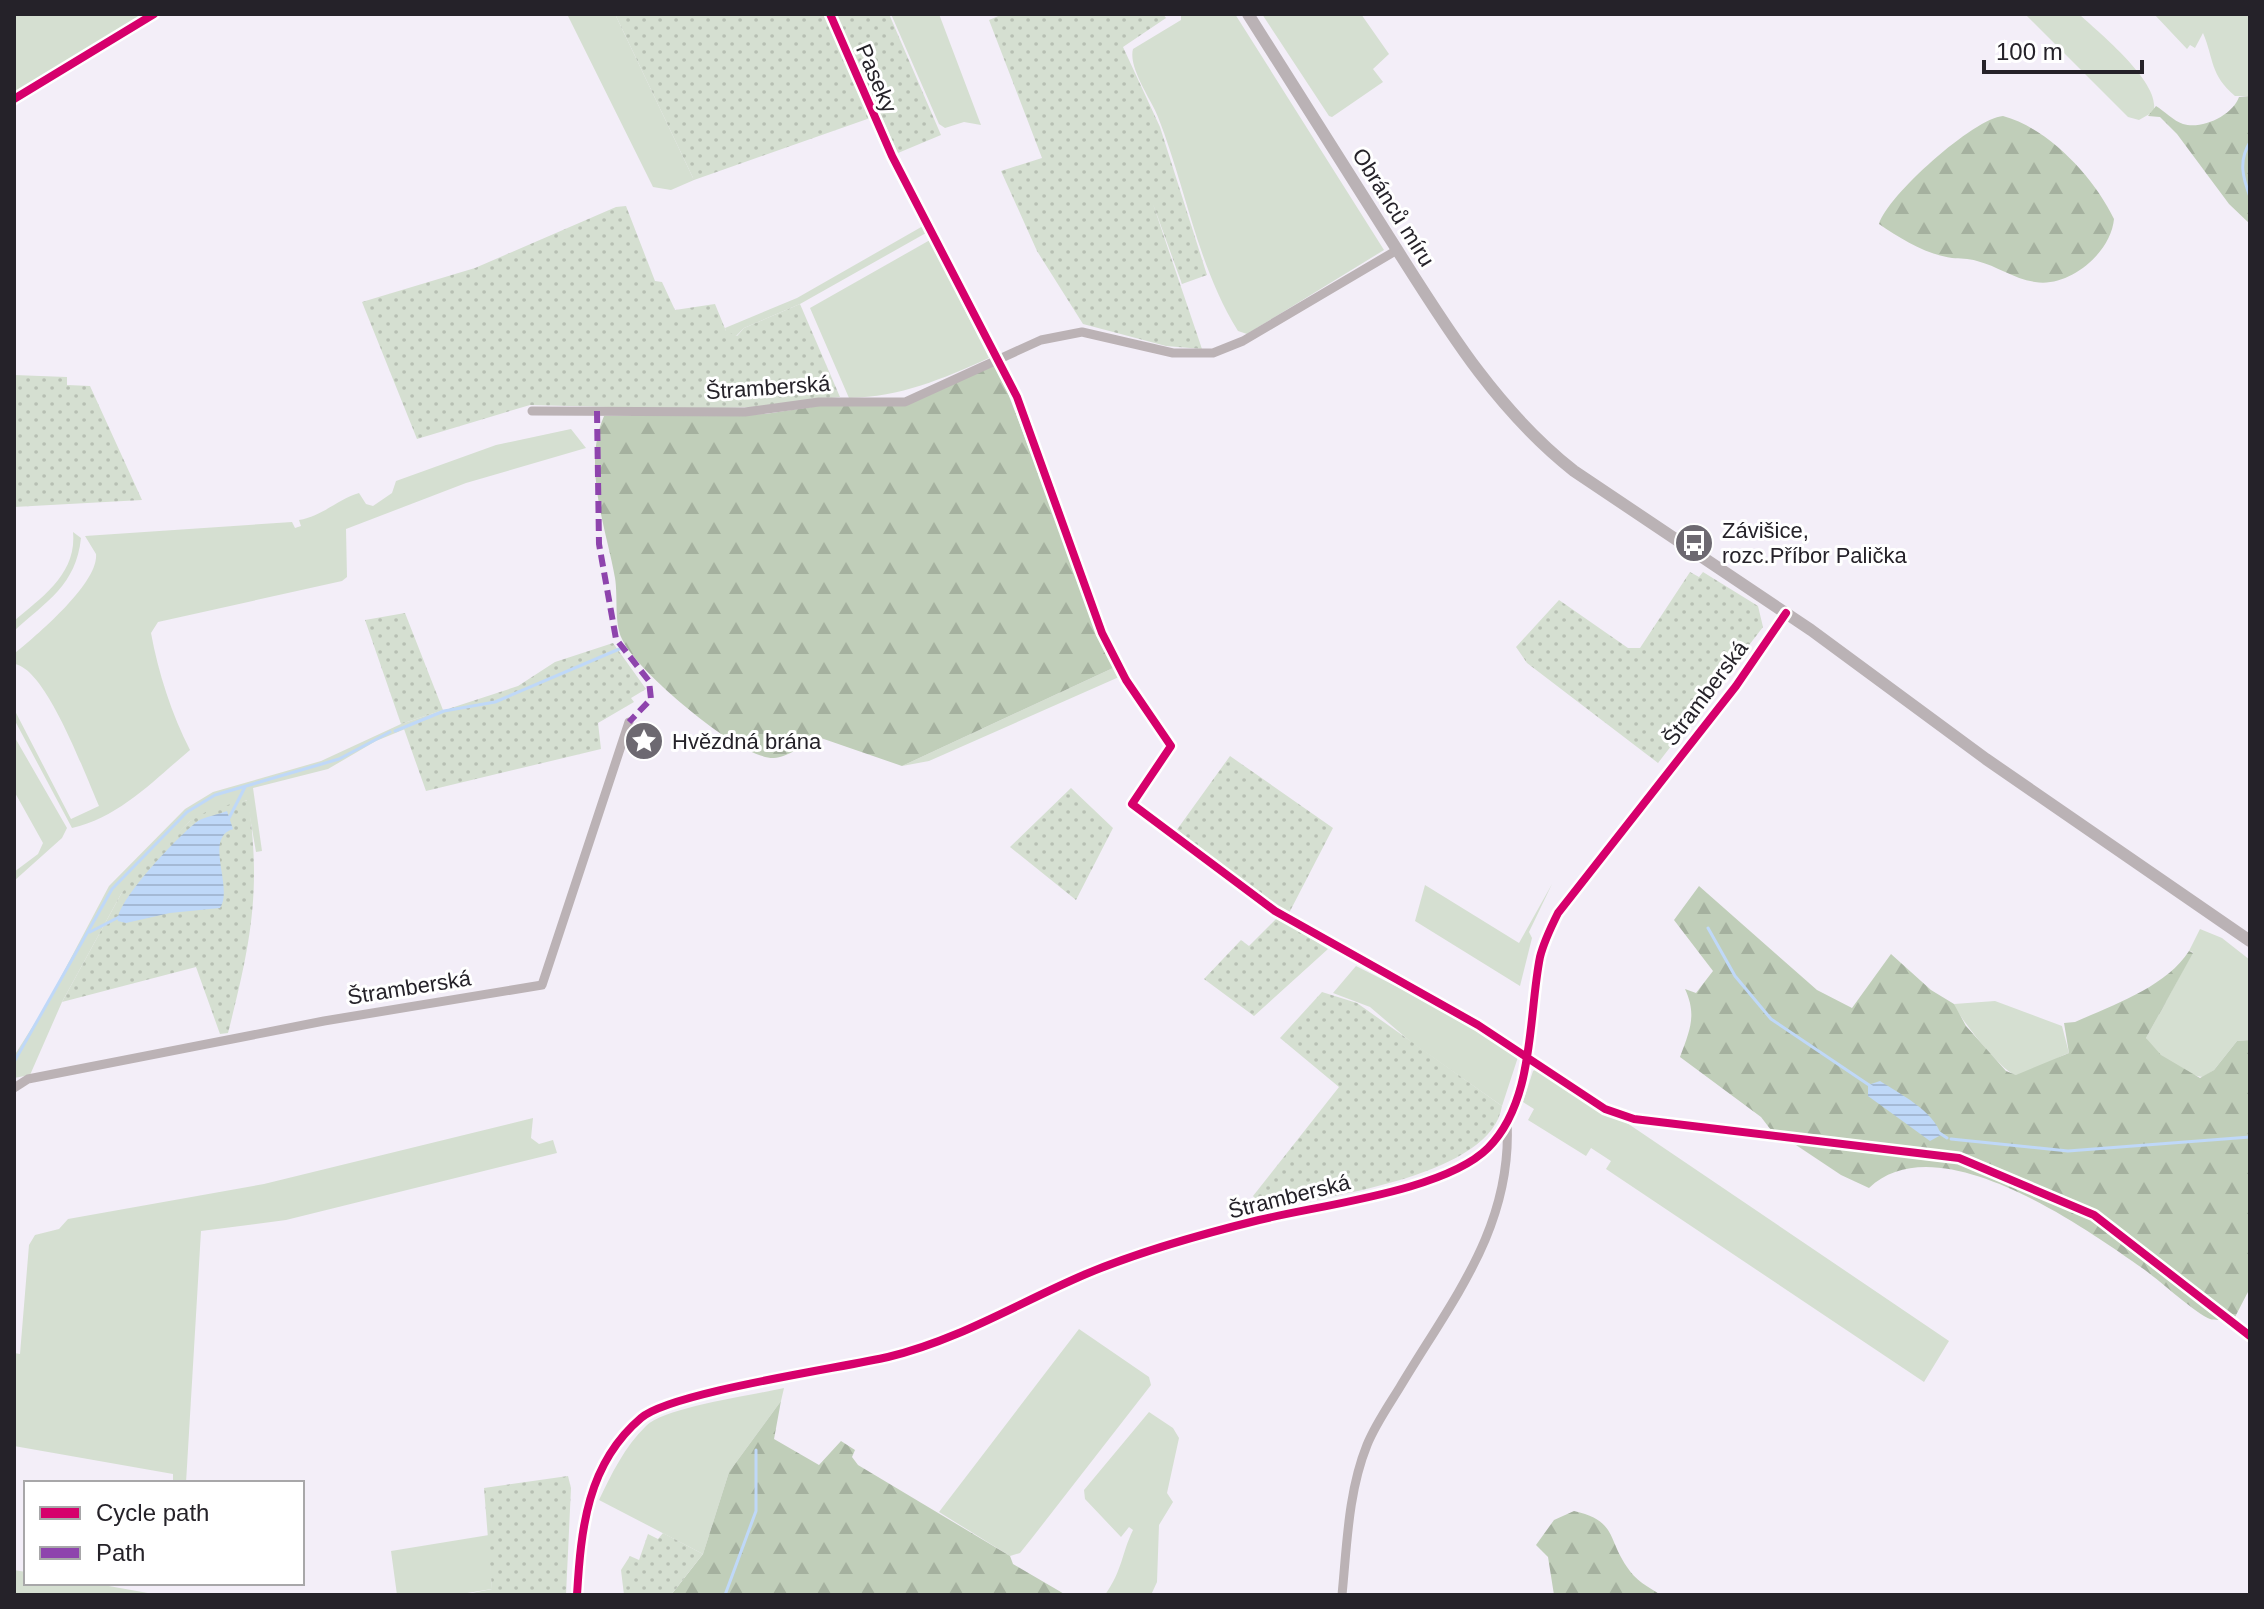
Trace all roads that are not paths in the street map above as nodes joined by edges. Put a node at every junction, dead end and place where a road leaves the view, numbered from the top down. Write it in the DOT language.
graph roads {
  1 [pos="154,14"];
  2 [pos="830,14"];
  3 [pos="1248,14"];
  4 [pos="14,99"];
  5 [pos="892,156"];
  6 [pos="1397,250"];
  7 [pos="532,411"];
  8 [pos="1786,613"];
  9 [pos="629,722"];
  10 [pos="1132,804"];
  11 [pos="2250,941"];
  12 [pos="1528,1059"];
  13 [pos="14,1088"];
  14 [pos="1507,1120"];
  15 [pos="577,1595"];
  16 [pos="1342,1595"];
  1 -- 4 [label="street"];
  2 -- 5 [label="street, Paseky"];
  3 -- 6 [label="main road, Obránců míru"];
  6 -- 7 [label="street, Štramberská"];
  6 -- 8 [label="main road, Obránců míru"];
  8 -- 11 [label="main road, Obránců míru"];
  8 -- 12 [label="street, Štramberská"];
  9 -- 13 [label="street, Štramberská"];
  10 -- 12 [label="street"];
  12 -- 14 [label="street, Štramberská"];
  14 -- 15 [label="street, Štramberská"];
  14 -- 16 [label="street"];
}
